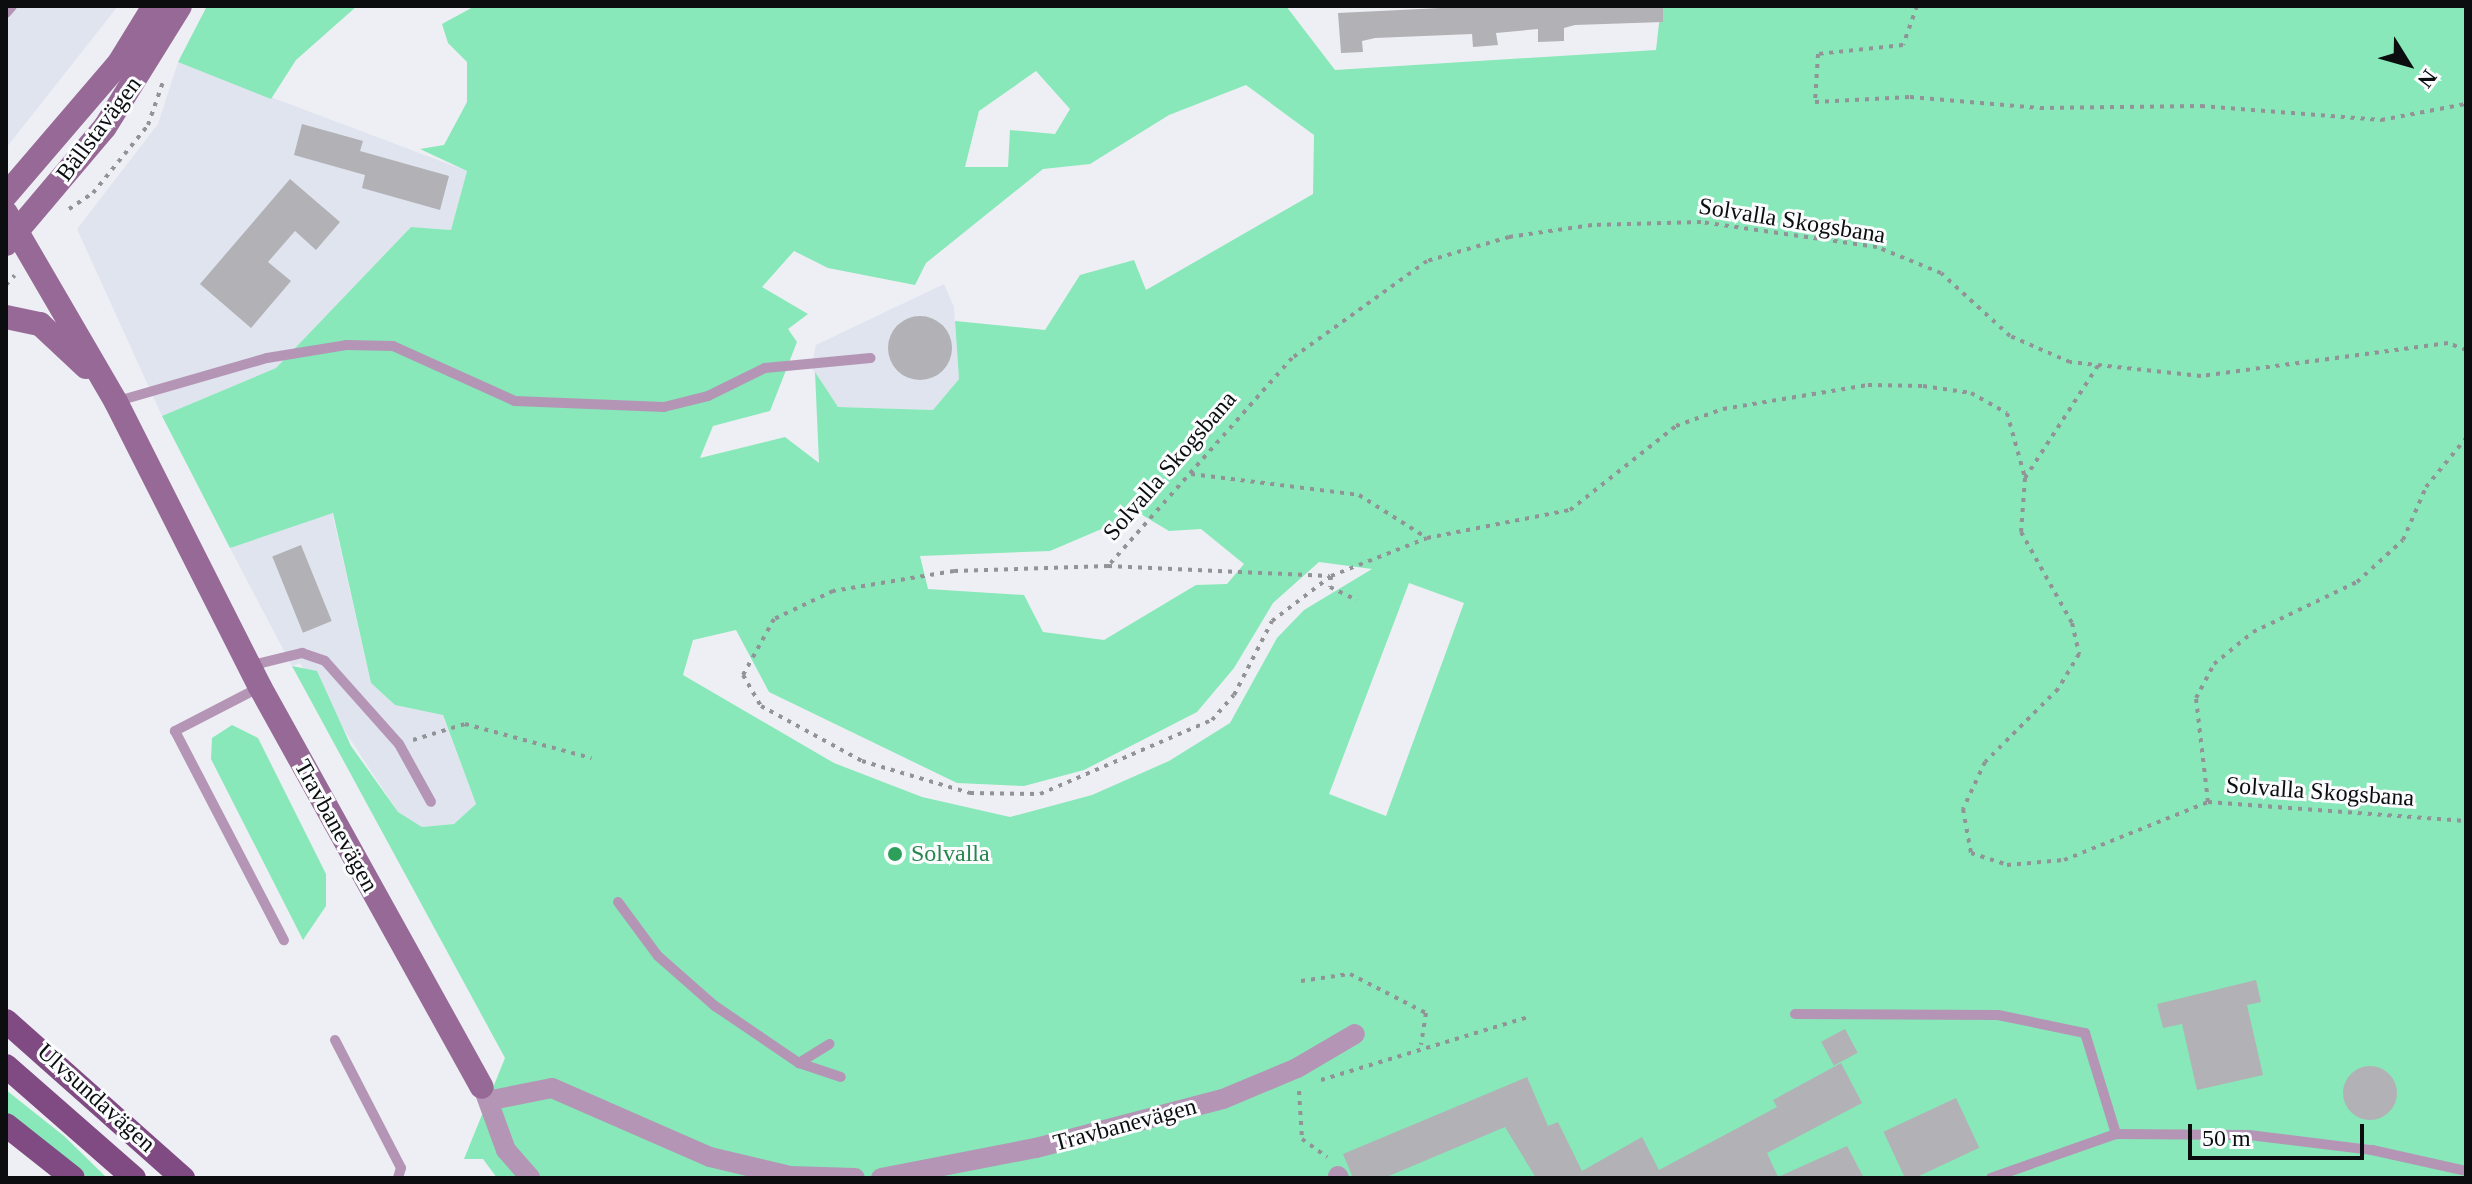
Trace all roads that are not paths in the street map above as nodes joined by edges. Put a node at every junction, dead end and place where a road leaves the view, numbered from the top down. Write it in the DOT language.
graph roads {
  1 [pos="12,6"];
  2 [pos="154,6"];
  3 [pos="180,6"];
  4 [pos="6,13"];
  5 [pos="6,195"];
  6 [pos="10,229"];
  7 [pos="6,317"];
  8 [pos="871,358"];
  9 [pos="116,402"];
  10 [pos="255,676"];
  11 [pos="431,802"];
  12 [pos="618,902"];
  13 [pos="284,940"];
  14 [pos="1795,1014"];
  15 [pos="6,1021"];
  16 [pos="1355,1034"];
  17 [pos="335,1040"];
  18 [pos="830,1044"];
  19 [pos="799,1063"];
  20 [pos="6,1066"];
  21 [pos="841,1077"];
  22 [pos="487,1093"];
  23 [pos="6,1125"];
  24 [pos="2116,1134"];
  25 [pos="2466,1171"];
  26 [pos="73,1178"];
  27 [pos="134,1178"];
  28 [pos="183,1178"];
  29 [pos="398,1178"];
  30 [pos="530,1178"];
  31 [pos="855,1178"];
  32 [pos="881,1178"];
  33 [pos="1991,1178"];
  1 -- 4 [label="lane"];
  2 -- 5 [label="street, Bällstavägen"];
  3 -- 6 [label="street, Bällstavägen"];
  6 -- 9 [label="street, Travbanevägen"];
  7 -- 9 [label="street"];
  8 -- 9 [label="lane"];
  9 -- 10 [label="street, Travbanevägen"];
  10 -- 11 [label="lane"];
  10 -- 13 [label="lane"];
  10 -- 22 [label="street, Travbanevägen"];
  12 -- 19 [label="lane"];
  14 -- 24 [label="lane"];
  15 -- 28 [label="main road, Ulvsundavägen"];
  16 -- 32 [label="street, Travbanevägen"];
  17 -- 29 [label="lane"];
  18 -- 19 [label="lane"];
  19 -- 21 [label="lane"];
  20 -- 27 [label="main road, Ulvsundavägen"];
  22 -- 30 [label="street"];
  22 -- 31 [label="street"];
  23 -- 26 [label="main road"];
  24 -- 25 [label="lane"];
  24 -- 33 [label="lane"];
}
